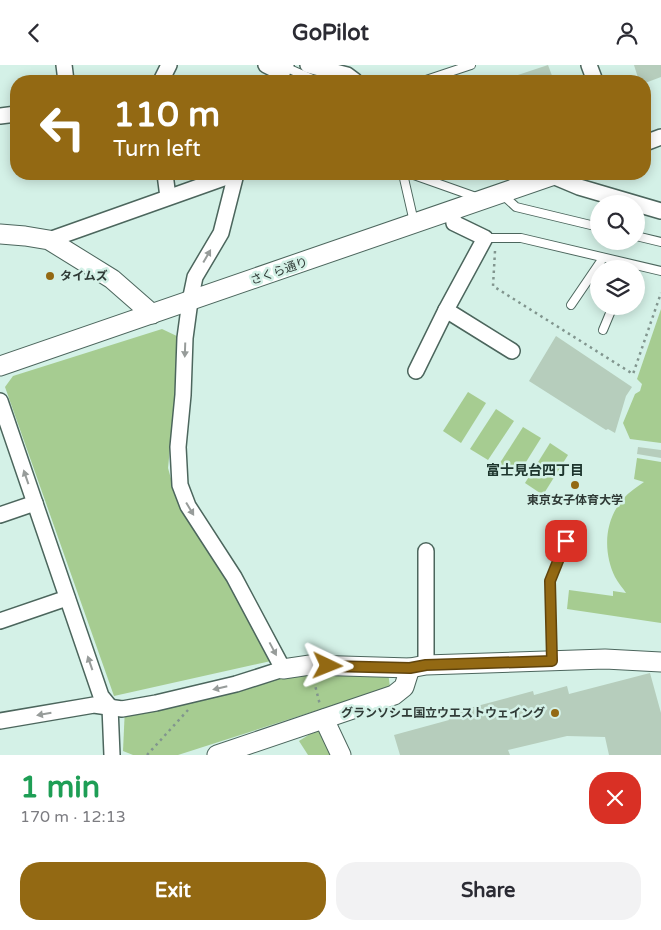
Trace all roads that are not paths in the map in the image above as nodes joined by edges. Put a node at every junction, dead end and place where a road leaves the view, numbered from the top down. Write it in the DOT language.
graph roads {
  1 [pos="266,65"];
  2 [pos="308,65"];
  3 [pos="471,65"];
  4 [pos="283,72"];
  5 [pos="347,75"];
  6 [pos="442,75"];
  7 [pos="166,180"];
  8 [pos="218,180"];
  9 [pos="234,180"];
  10 [pos="404,180"];
  11 [pos="427,180"];
  12 [pos="536,180"];
  13 [pos="564,180"];
  14 [pos="501,193"];
  15 [pos="168,197"];
  16 [pos="483,200"];
  17 [pos="452,211"];
  18 [pos="661,211"];
  19 [pos="415,224"];
  20 [pos="590,225"];
  21 [pos="0,234"];
  22 [pos="490,237"];
  23 [pos="645,238"];
  24 [pos="49,240"];
  25 [pos="661,242"];
  26 [pos="603,258"];
  27 [pos="610,260"];
  28 [pos="645,268"];
  29 [pos="661,271"];
  30 [pos="190,301"];
  31 [pos="571,305"];
  32 [pos="446,310"];
  33 [pos="152,314"];
  34 [pos="609,315"];
  35 [pos="603,330"];
  36 [pos="512,351"];
  37 [pos="0,366"];
  38 [pos="416,371"];
  39 [pos="0,401"];
  40 [pos="35,503"];
  41 [pos="0,515"];
  42 [pos="566,541"];
  43 [pos="426,551"];
  44 [pos="67,598"];
  45 [pos="0,621"];
  46 [pos="552,661"];
  47 [pos="661,662"];
  48 [pos="418,666"];
  49 [pos="283,669"];
  50 [pos="110,707"];
  51 [pos="324,719"];
  52 [pos="0,721"];
  53 [pos="112,755"];
  54 [pos="217,755"];
  55 [pos="342,755"];
  1 -- 4 [label="street"];
  2 -- 5 [label="street"];
  3 -- 6 [label="lane"];
  7 -- 15 [label="street"];
  8 -- 15 [label="street"];
  30 -- 9 [label="street, one-way"];
  10 -- 19 [label="lane"];
  11 -- 16 [label="lane"];
  12 -- 14 [label="street, さくら通り"];
  13 -- 18 [label="street"];
  14 -- 16 [label="street, さくら通り"];
  14 -- 20 [label="lane"];
  15 -- 24 [label="street"];
  16 -- 17 [label="street, さくら通り"];
  17 -- 19 [label="street, さくら通り"];
  17 -- 22 [label="street"];
  19 -- 30 [label="street, さくら通り"];
  21 -- 24 [label="street"];
  22 -- 26 [label="lane"];
  22 -- 32 [label="street"];
  23 -- 25 [label="lane"];
  24 -- 33 [label="street"];
  26 -- 27 [label="lane"];
  26 -- 31 [label="lane"];
  28 -- 29 [label="lane"];
  30 -- 33 [label="street, さくら通り"];
  30 -- 49 [label="street, one-way"];
  32 -- 36 [label="street"];
  32 -- 38 [label="street"];
  33 -- 37 [label="street, さくら通り"];
  34 -- 35 [label="lane"];
  40 -- 39 [label="street, one-way"];
  40 -- 41 [label="street"];
  40 -- 44 [label="street"];
  42 -- 46 [label="lane"];
  43 -- 48 [label="street"];
  44 -- 45 [label="street"];
  50 -- 44 [label="street, one-way"];
  46 -- 47 [label="street"];
  46 -- 48 [label="street"];
  48 -- 49 [label="street"];
  48 -- 51 [label="street"];
  49 -- 50 [label="street, one-way"];
  50 -- 52 [label="street, one-way"];
  50 -- 53 [label="street"];
  51 -- 54 [label="street"];
  51 -- 55 [label="street"];
}
